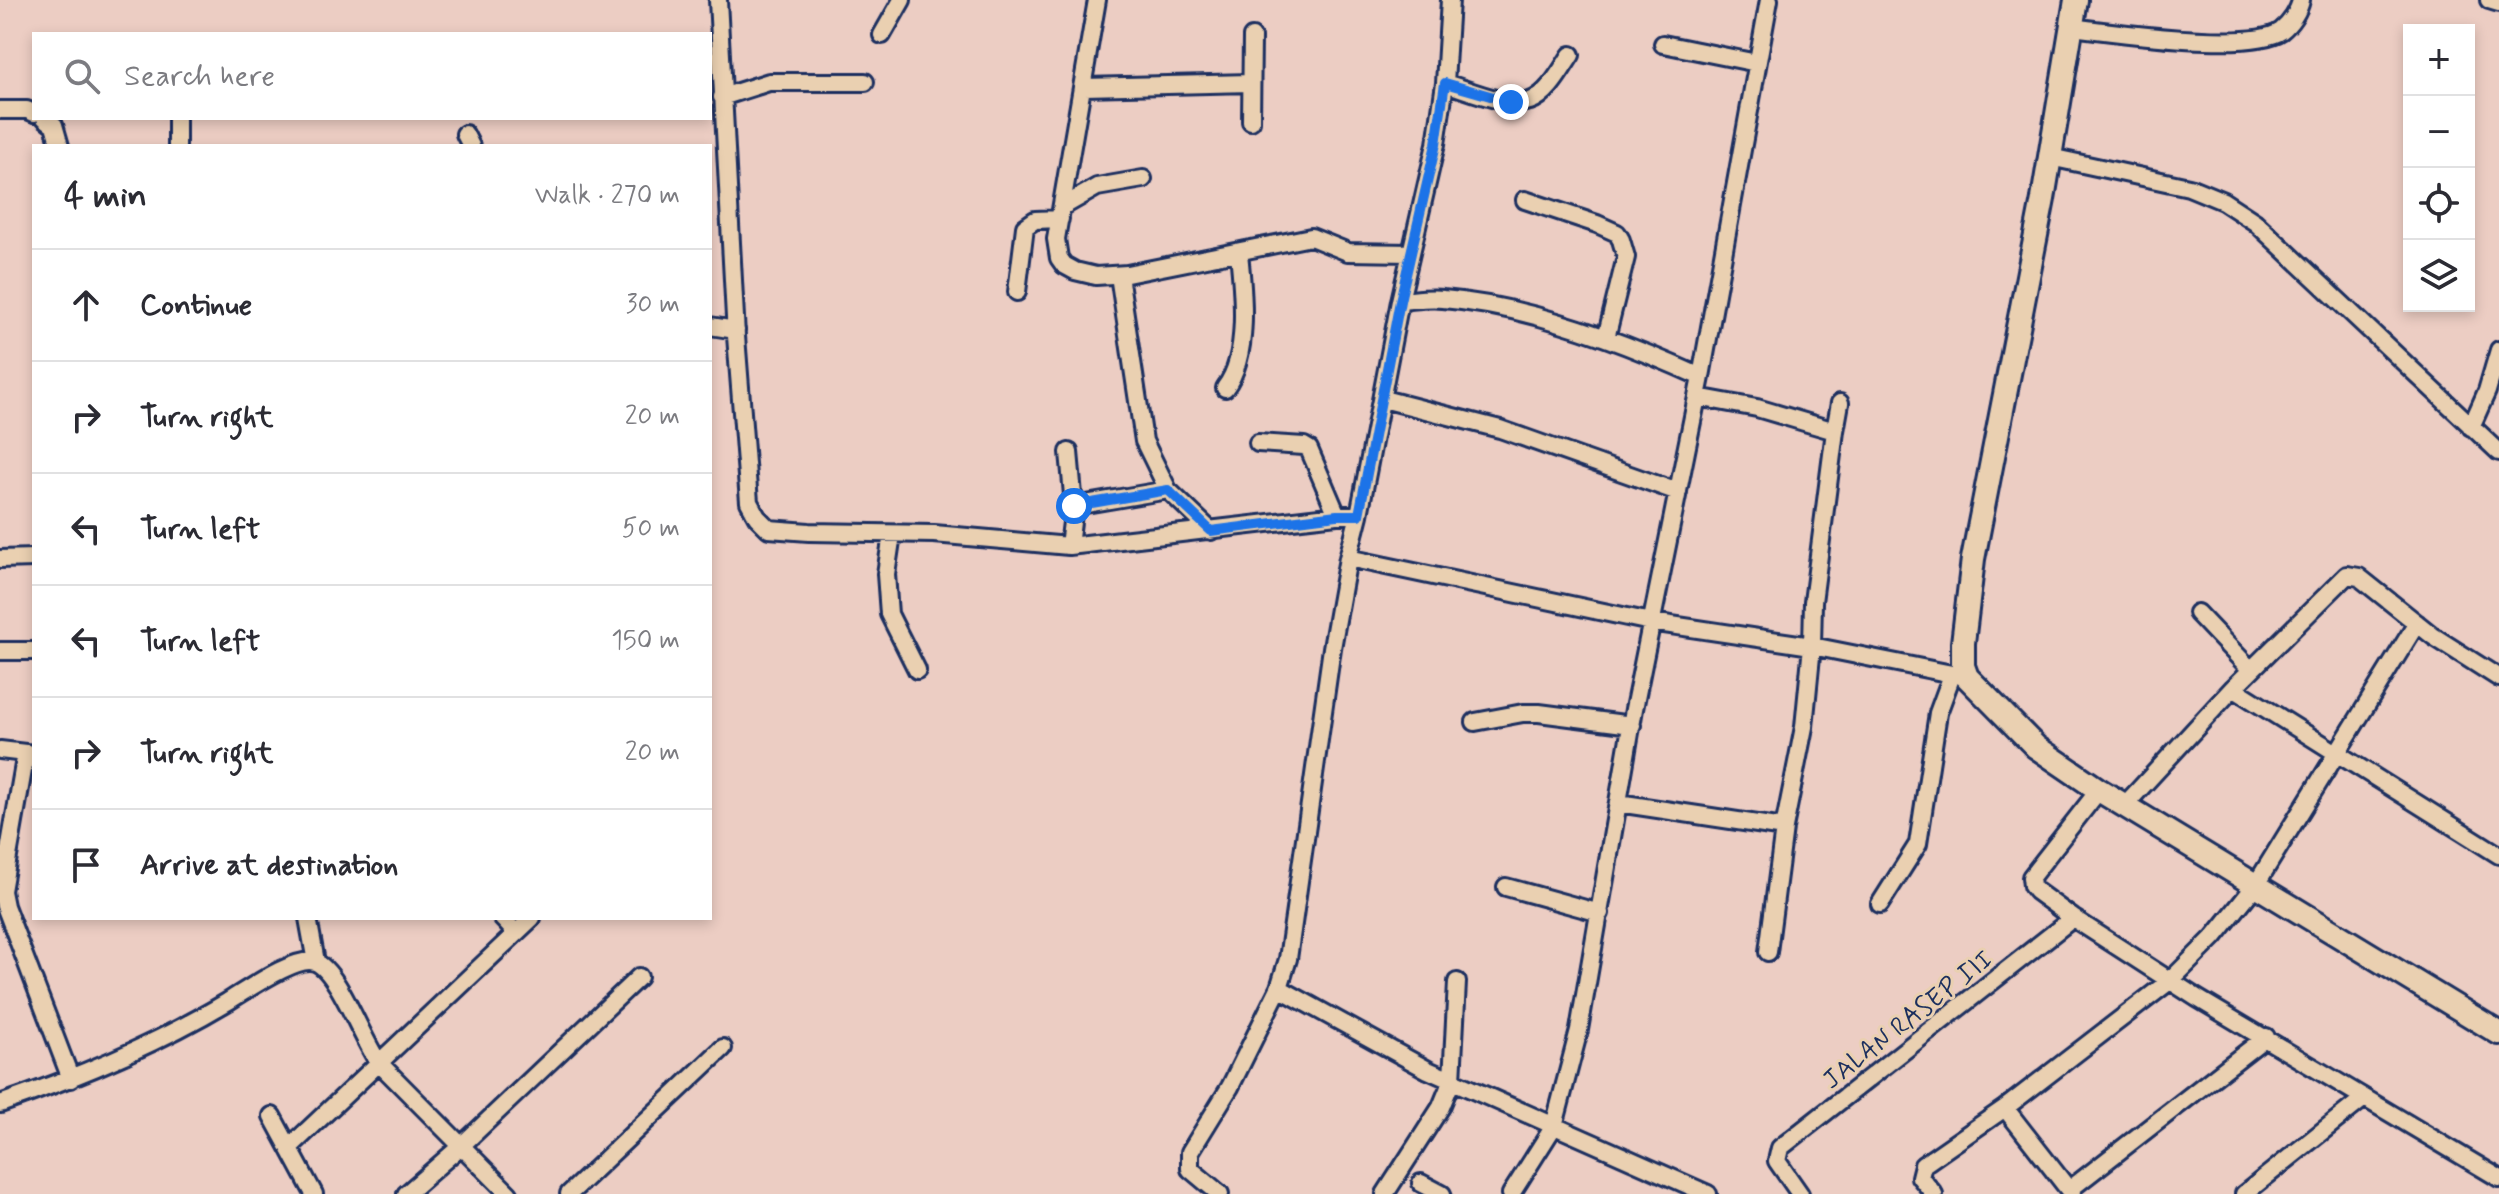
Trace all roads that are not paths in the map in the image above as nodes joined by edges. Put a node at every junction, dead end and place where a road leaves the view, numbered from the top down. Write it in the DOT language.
graph roads {
  1 [pos="718,0"];
  2 [pos="902,0"];
  3 [pos="1097,0"];
  4 [pos="1450,0"];
  5 [pos="1769,0"];
  6 [pos="2076,0"];
  7 [pos="2301,0"];
  8 [pos="2489,0"];
  9 [pos="2499,3"];
  10 [pos="2072,27"];
  11 [pos="882,35"];
  12 [pos="1252,37"];
  13 [pos="1663,44"];
  14 [pos="1571,55"];
  15 [pos="715,62"];
  16 [pos="1757,63"];
  17 [pos="865,82"];
  18 [pos="1251,83"];
  19 [pos="1445,83"];
  20 [pos="1084,87"];
  21 [pos="722,97"];
  22 [pos="0,110"];
  23 [pos="32,112"];
  24 [pos="48,120"];
  25 [pos="177,120"];
  26 [pos="1251,121"];
  27 [pos="59,144"];
  28 [pos="177,144"];
  29 [pos="2050,157"];
  30 [pos="1143,179"];
  31 [pos="1525,200"];
  32 [pos="1061,213"];
  33 [pos="1239,253"];
  34 [pos="1411,253"];
  35 [pos="1119,275"];
  36 [pos="1017,292"];
  37 [pos="1400,301"];
  38 [pos="712,326"];
  39 [pos="736,330"];
  40 [pos="1606,338"];
  41 [pos="2499,350"];
  42 [pos="1701,377"];
  43 [pos="1225,388"];
  44 [pos="1697,397"];
  45 [pos="1383,399"];
  46 [pos="1840,403"];
  47 [pos="2471,427"];
  48 [pos="1835,431"];
  49 [pos="1258,443"];
  50 [pos="1069,452"];
  51 [pos="2499,452"];
  52 [pos="1168,490"];
  53 [pos="1678,492"];
  54 [pos="1074,506"];
  55 [pos="1337,515"];
  56 [pos="1359,515"];
  57 [pos="1211,531"];
  58 [pos="892,534"];
  59 [pos="1069,546"];
  60 [pos="32,558"];
  61 [pos="1348,558"];
  62 [pos="0,559"];
  63 [pos="2197,613"];
  64 [pos="1651,622"];
  65 [pos="2417,623"];
  66 [pos="1812,646"];
  67 [pos="0,651"];
  68 [pos="32,651"];
  69 [pos="917,670"];
  70 [pos="2251,670"];
  71 [pos="1959,676"];
  72 [pos="2499,678"];
  73 [pos="2233,688"];
  74 [pos="1475,722"];
  75 [pos="1632,725"];
  76 [pos="0,750"];
  77 [pos="2335,753"];
  78 [pos="30,754"];
  79 [pos="2099,790"];
  80 [pos="1618,803"];
  81 [pos="2124,806"];
  82 [pos="1784,828"];
  83 [pos="2499,855"];
  84 [pos="2255,886"];
  85 [pos="1506,887"];
  86 [pos="1880,904"];
  87 [pos="1600,913"];
  88 [pos="2073,918"];
  89 [pos="308,920"];
  90 [pos="504,920"];
  91 [pos="530,920"];
  92 [pos="516,933"];
  93 [pos="1768,952"];
  94 [pos="316,962"];
  95 [pos="639,977"];
  96 [pos="2171,980"];
  97 [pos="1457,982"];
  98 [pos="1279,988"];
  99 [pos="2499,1033"];
  100 [pos="2266,1037"];
  101 [pos="723,1048"];
  102 [pos="379,1063"];
  103 [pos="71,1079"];
  104 [pos="1452,1080"];
  105 [pos="2364,1098"];
  106 [pos="0,1104"];
  107 [pos="2005,1108"];
  108 [pos="272,1116"];
  109 [pos="1554,1126"];
  110 [pos="461,1146"];
  111 [pos="290,1147"];
  112 [pos="2499,1178"];
  113 [pos="1421,1183"];
  114 [pos="2499,1186"];
  115 [pos="2070,1192"];
  116 [pos="314,1194"];
  117 [pos="406,1194"];
  118 [pos="509,1194"];
  119 [pos="569,1194"];
  120 [pos="1220,1194"];
  121 [pos="1385,1194"];
  122 [pos="1442,1194"];
  123 [pos="1511,1194"];
  124 [pos="1708,1194"];
  125 [pos="1800,1194"];
  126 [pos="1934,1194"];
  127 [pos="2244,1194"];
  128 [pos="2496,1194"];
  1 -- 15 [label="street"];
  2 -- 11 [label="street"];
  3 -- 20 [label="street"];
  4 -- 19 [label="street"];
  5 -- 16 [label="street"];
  6 -- 10 [label="street"];
  7 -- 10 [label="street"];
  8 -- 9 [label="street"];
  10 -- 29 [label="street"];
  12 -- 18 [label="street"];
  13 -- 16 [label="street"];
  14 -- 19 [label="street"];
  15 -- 21 [label="street"];
  16 -- 42 [label="street"];
  17 -- 21 [label="street"];
  18 -- 20 [label="street"];
  18 -- 26 [label="street"];
  19 -- 34 [label="street"];
  20 -- 32 [label="street"];
  21 -- 39 [label="street"];
  22 -- 23 [label="street"];
  24 -- 27 [label="street"];
  25 -- 28 [label="street"];
  29 -- 47 [label="street"];
  29 -- 71 [label="street"];
  30 -- 32 [label="street"];
  31 -- 40 [label="street"];
  32 -- 35 [label="street"];
  32 -- 36 [label="street"];
  33 -- 34 [label="street"];
  33 -- 35 [label="street"];
  33 -- 43 [label="street"];
  34 -- 37 [label="street"];
  35 -- 52 [label="street"];
  37 -- 40 [label="street"];
  37 -- 45 [label="street"];
  38 -- 39 [label="street"];
  39 -- 58 [label="street"];
  40 -- 42 [label="street"];
  41 -- 47 [label="street"];
  42 -- 44 [label="street"];
  44 -- 48 [label="street"];
  44 -- 53 [label="street"];
  45 -- 53 [label="street"];
  45 -- 56 [label="street"];
  46 -- 48 [label="street"];
  47 -- 51 [label="street"];
  48 -- 66 [label="street"];
  49 -- 55 [label="street"];
  50 -- 54 [label="street"];
  52 -- 54 [label="street"];
  52 -- 57 [label="street"];
  53 -- 64 [label="street"];
  54 -- 59 [label="street"];
  55 -- 56 [label="street"];
  55 -- 57 [label="street"];
  56 -- 61 [label="street"];
  57 -- 59 [label="street"];
  58 -- 59 [label="street"];
  58 -- 69 [label="street"];
  60 -- 62 [label="street"];
  61 -- 64 [label="street"];
  61 -- 98 [label="street"];
  63 -- 70 [label="street"];
  64 -- 66 [label="street"];
  64 -- 75 [label="street"];
  65 -- 70 [label="street"];
  65 -- 72 [label="street"];
  65 -- 77 [label="street"];
  66 -- 71 [label="street"];
  66 -- 82 [label="street"];
  67 -- 68 [label="street"];
  70 -- 73 [label="street"];
  71 -- 79 [label="street"];
  71 -- 86 [label="street"];
  73 -- 77 [label="street"];
  73 -- 81 [label="street"];
  74 -- 75 [label="street"];
  75 -- 80 [label="street"];
  76 -- 78 [label="street"];
  77 -- 83 [label="street"];
  77 -- 84 [label="street"];
  78 -- 103 [label="street"];
  79 -- 81 [label="street"];
  79 -- 88 [label="street"];
  80 -- 82 [label="street"];
  80 -- 87 [label="street"];
  81 -- 84 [label="street"];
  82 -- 93 [label="street"];
  84 -- 96 [label="street"];
  84 -- 99 [label="street"];
  85 -- 87 [label="street"];
  87 -- 109 [label="street"];
  88 -- 96 [label="street"];
  88 -- 125 [label="street, JALAN RASEP III"];
  89 -- 94 [label="street"];
  90 -- 92 [label="street"];
  91 -- 92 [label="street"];
  92 -- 102 [label="street"];
  94 -- 102 [label="street"];
  94 -- 103 [label="street"];
  95 -- 110 [label="street"];
  96 -- 100 [label="street"];
  96 -- 107 [label="street"];
  97 -- 104 [label="street"];
  98 -- 104 [label="street"];
  98 -- 120 [label="street"];
  100 -- 105 [label="street"];
  100 -- 115 [label="street"];
  101 -- 119 [label="street"];
  102 -- 110 [label="street"];
  102 -- 111 [label="street"];
  103 -- 106 [label="street"];
  104 -- 109 [label="street"];
  104 -- 121 [label="street"];
  105 -- 112 [label="street"];
  105 -- 127 [label="street"];
  107 -- 115 [label="street"];
  107 -- 126 [label="street"];
  108 -- 111 [label="street"];
  109 -- 123 [label="street"];
  109 -- 124 [label="street"];
  110 -- 117 [label="street"];
  110 -- 118 [label="street"];
  111 -- 116 [label="street"];
  113 -- 122 [label="street"];
  114 -- 128 [label="street"];
}
